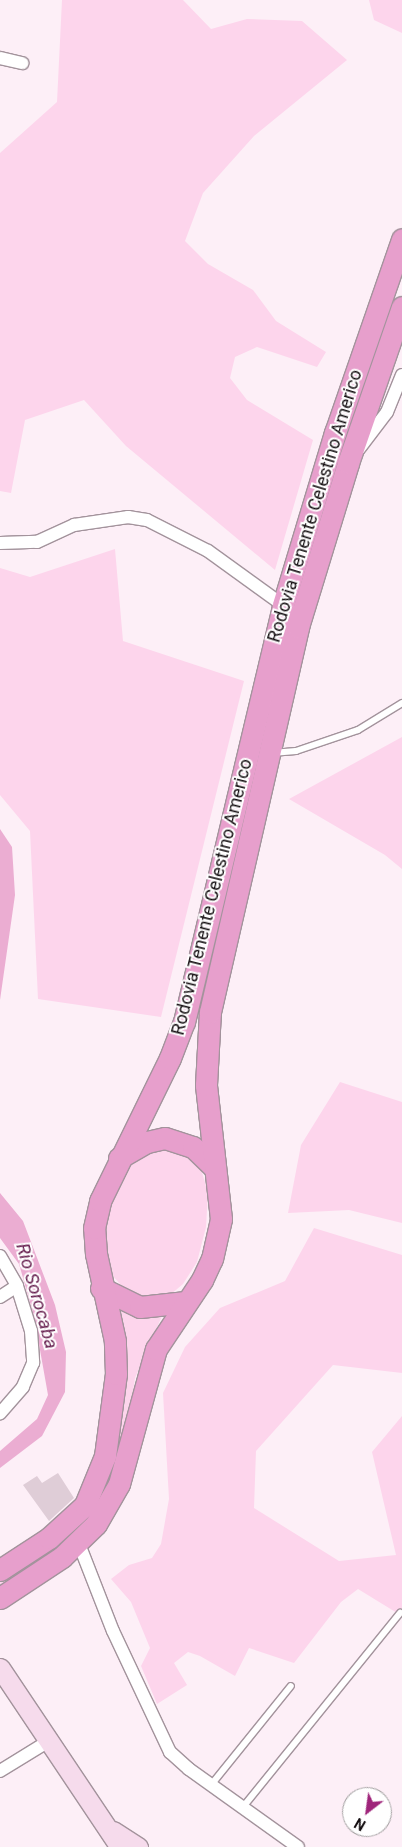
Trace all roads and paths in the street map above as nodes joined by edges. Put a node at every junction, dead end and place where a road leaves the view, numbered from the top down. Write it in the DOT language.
graph roads {
  1 [pos="0,58"];
  2 [pos="22,63"];
  3 [pos="402,239"];
  4 [pos="402,307"];
  5 [pos="402,375"];
  6 [pos="348,462"];
  7 [pos="0,544"];
  8 [pos="283,605"];
  9 [pos="402,703"];
  10 [pos="268,753"];
  11 [pos="119,1158"];
  12 [pos="214,1168"];
  13 [pos="0,1256"];
  14 [pos="17,1286"];
  15 [pos="101,1288"];
  16 [pos="0,1297"];
  17 [pos="186,1302"];
  18 [pos="0,1413"];
  19 [pos="79,1544"];
  20 [pos="0,1570"];
  21 [pos="0,1598"];
  22 [pos="400,1613"];
  23 [pos="0,1668"];
  24 [pos="291,1686"];
  25 [pos="49,1742"];
  26 [pos="0,1771"];
  27 [pos="211,1785"];
  28 [pos="243,1807"];
  29 [pos="103,1825"];
  30 [pos="120,1847"];
  31 [pos="138,1847"];
  32 [pos="298,1847"];
  1 -- 2 [label="street"];
  3 -- 8 [label="highway, Rodovia Tenente Celestino Americo"];
  4 -- 6 [label="highway, Rodovia Tenente Celestino Americo"];
  5 -- 6 [label="street"];
  6 -- 10 [label="highway, Rodovia Tenente Celestino Americo"];
  7 -- 8 [label="street"];
  8 -- 11 [label="highway, Rodovia Tenente Celestino Americo"];
  9 -- 10 [label="lane"];
  10 -- 12 [label="highway, Rodovia Tenente Celestino Americo"];
  11 -- 12 [label="highway"];
  11 -- 15 [label="highway, Rodovia Tenente Celestino Americo"];
  12 -- 17 [label="highway, Rodovia Tenente Celestino Americo"];
  13 -- 14 [label="street"];
  14 -- 16 [label="street"];
  14 -- 18 [label="street"];
  15 -- 17 [label="highway"];
  15 -- 20 [label="highway, Rodovia Tenente Celestino Americo"];
  17 -- 19 [label="highway, Rodovia Tenente Celestino Americo"];
  19 -- 21 [label="highway, Rodovia Tenente Celestino Americo"];
  19 -- 27 [label="street"];
  22 -- 28 [label="lane"];
  23 -- 25 [label="main road"];
  24 -- 27 [label="lane"];
  25 -- 26 [label="street"];
  25 -- 29 [label="main road"];
  27 -- 28 [label="street"];
  28 -- 32 [label="street"];
  29 -- 30 [label="main road"];
  29 -- 31 [label="main road"];
}
